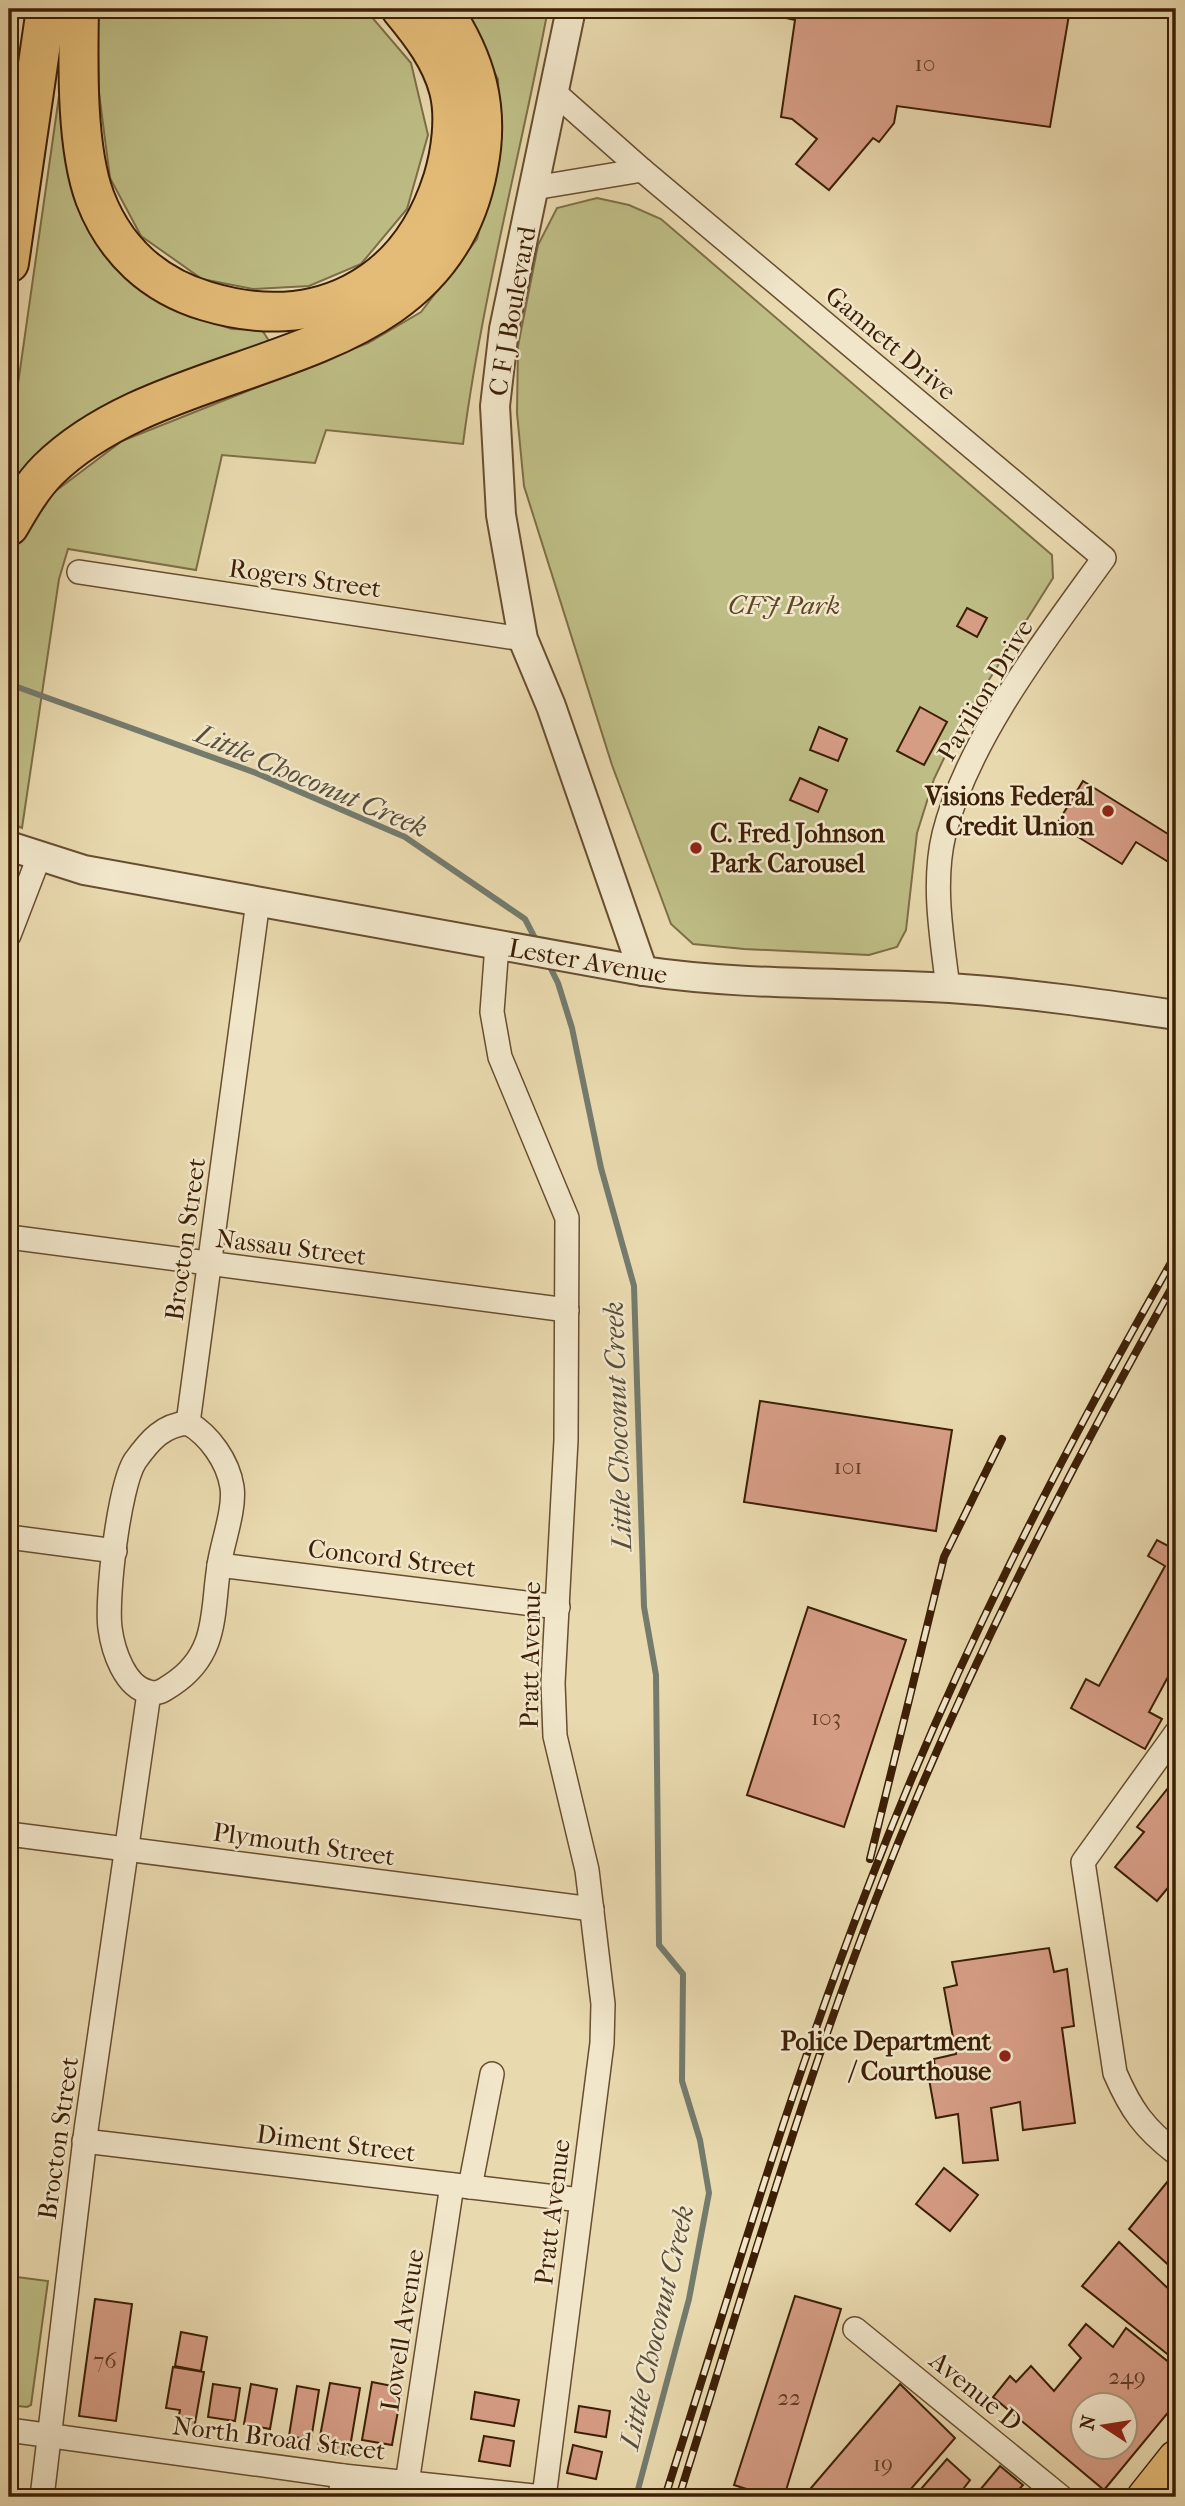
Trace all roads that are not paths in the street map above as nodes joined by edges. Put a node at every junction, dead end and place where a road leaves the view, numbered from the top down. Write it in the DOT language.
graph roads {
  1 [pos="46,9"];
  2 [pos="79,9"];
  3 [pos="401,9"];
  4 [pos="442,9"];
  5 [pos="571,9"];
  6 [pos="555,93"];
  7 [pos="642,170"];
  8 [pos="534,188"];
  9 [pos="9,262"];
  10 [pos="9,526"];
  11 [pos="1104,558"];
  12 [pos="79,572"];
  13 [pos="523,639"];
  14 [pos="9,846"];
  15 [pos="39,857"];
  16 [pos="258,901"];
  17 [pos="9,935"];
  18 [pos="504,946"];
  19 [pos="643,971"];
  20 [pos="948,988"];
  21 [pos="1176,1015"];
  22 [pos="9,1237"];
  23 [pos="209,1265"];
  24 [pos="567,1310"];
  25 [pos="188,1423"];
  26 [pos="9,1537"];
  27 [pos="114,1551"];
  28 [pos="219,1565"];
  29 [pos="558,1606"];
  30 [pos="149,1693"];
  31 [pos="1176,1733"];
  32 [pos="9,1835"];
  33 [pos="128,1849"];
  34 [pos="592,1909"];
  35 [pos="492,2074"];
  36 [pos="84,2141"];
  37 [pos="1176,2153"];
  38 [pos="461,2186"];
  39 [pos="581,2200"];
  40 [pos="855,2329"];
  41 [pos="9,2430"];
  42 [pos="49,2436"];
  43 [pos="1176,2458"];
  44 [pos="407,2483"];
  45 [pos="342,2487"];
  46 [pos="42,2497"];
  47 [pos="544,2497"];
  48 [pos="1061,2497"];
  49 [pos="1145,2497"];
  1 -- 9 [label="highway"];
  2 -- 3 [label="highway"];
  4 -- 10 [label="highway"];
  5 -- 6 [label="street, C F J Boulevard"];
  6 -- 7 [label="street, Gannett Drive"];
  6 -- 8 [label="street, C F J Boulevard"];
  7 -- 8 [label="street"];
  7 -- 11 [label="street, Gannett Drive"];
  8 -- 13 [label="street, C F J Boulevard"];
  11 -- 20 [label="street, Pavilion Drive"];
  12 -- 13 [label="street, Rogers Street"];
  13 -- 19 [label="street, C F J Boulevard"];
  14 -- 15 [label="street, Lester Avenue"];
  15 -- 16 [label="street, Lester Avenue"];
  15 -- 17 [label="street"];
  16 -- 18 [label="street, Lester Avenue"];
  16 -- 23 [label="street, Brocton Street"];
  18 -- 19 [label="street, Lester Avenue"];
  18 -- 24 [label="street, Pratt Avenue"];
  19 -- 20 [label="street, Lester Avenue"];
  20 -- 21 [label="street, Lester Avenue"];
  22 -- 23 [label="street, Nassau Street"];
  23 -- 24 [label="street, Nassau Street"];
  23 -- 25 [label="street, Brocton Street"];
  24 -- 29 [label="street, Pratt Avenue"];
  25 -- 27 [label="street"];
  25 -- 28 [label="street"];
  26 -- 27 [label="street"];
  27 -- 30 [label="street"];
  28 -- 29 [label="street, Concord Street"];
  28 -- 30 [label="street"];
  29 -- 34 [label="street, Pratt Avenue"];
  30 -- 33 [label="street, Brocton Street"];
  31 -- 37 [label="street"];
  32 -- 33 [label="street, Plymouth Street"];
  33 -- 34 [label="street, Plymouth Street"];
  33 -- 36 [label="street, Brocton Street"];
  34 -- 39 [label="street, Pratt Avenue"];
  35 -- 38 [label="street, Lowell Avenue"];
  36 -- 38 [label="street, Diment Street"];
  36 -- 42 [label="street, Brocton Street"];
  38 -- 39 [label="street, Diment Street"];
  38 -- 44 [label="street, Lowell Avenue"];
  39 -- 47 [label="street, Pratt Avenue"];
  40 -- 48 [label="street, Avenue D"];
  41 -- 42 [label="street, North Broad Street"];
  42 -- 45 [label="street, North Broad Street"];
  42 -- 46 [label="street, Brocton Street"];
  43 -- 49 [label="main road"];
  44 -- 45 [label="street, North Broad Street"];
  44 -- 47 [label="street, North Broad Street"];
}
